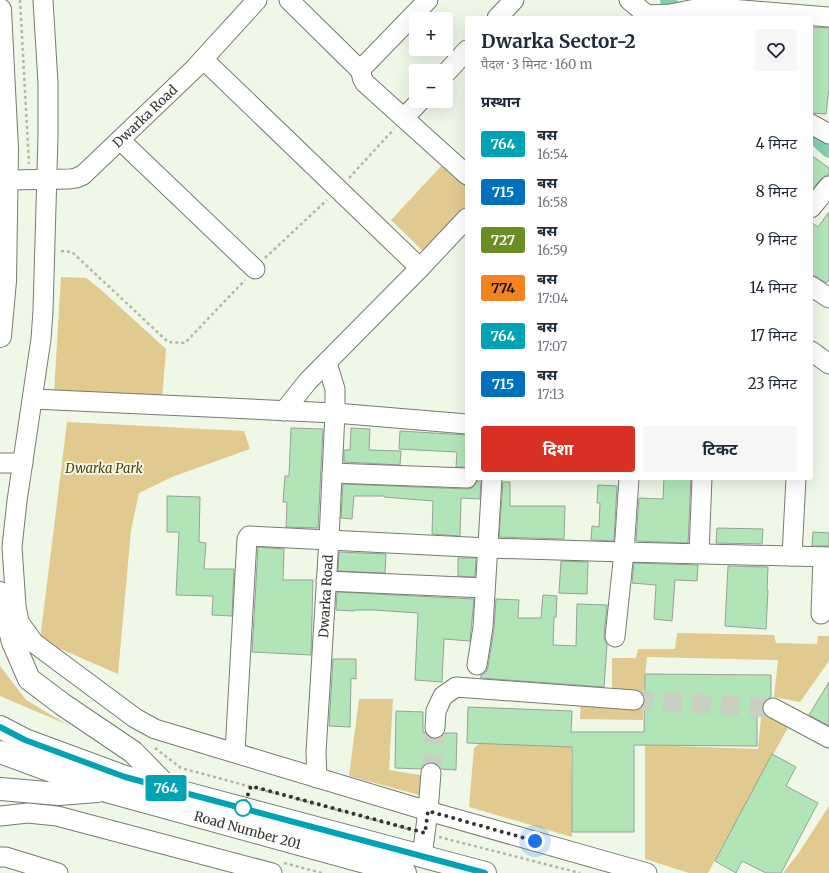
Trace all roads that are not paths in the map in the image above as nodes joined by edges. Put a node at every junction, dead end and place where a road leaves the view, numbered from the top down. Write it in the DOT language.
graph roads {
  1 [pos="43,0"];
  2 [pos="257,0"];
  3 [pos="289,0"];
  4 [pos="428,0"];
  5 [pos="514,0"];
  6 [pos="629,0"];
  7 [pos="0,10"];
  8 [pos="802,11"];
  9 [pos="499,16"];
  10 [pos="647,16"];
  11 [pos="655,16"];
  12 [pos="829,17"];
  13 [pos="465,52"];
  14 [pos="203,59"];
  15 [pos="453,65"];
  16 [pos="361,71"];
  17 [pos="413,108"];
  18 [pos="404,118"];
  19 [pos="813,125"];
  20 [pos="829,134"];
  21 [pos="120,140"];
  22 [pos="465,173"];
  23 [pos="38,179"];
  24 [pos="7,180"];
  25 [pos="829,186"];
  26 [pos="813,206"];
  27 [pos="465,220"];
  28 [pos="420,268"];
  29 [pos="255,269"];
  30 [pos="813,287"];
  31 [pos="829,298"];
  32 [pos="0,336"];
  33 [pos="813,352"];
  34 [pos="327,363"];
  35 [pos="829,364"];
  36 [pos="32,399"];
  37 [pos="284,411"];
  38 [pos="335,414"];
  39 [pos="465,424"];
  40 [pos="0,463"];
  41 [pos="23,463"];
  42 [pos="332,473"];
  43 [pos="465,478"];
  44 [pos="492,480"];
  45 [pos="629,480"];
  46 [pos="702,480"];
  47 [pos="796,480"];
  48 [pos="329,539"];
  49 [pos="488,548"];
  50 [pos="624,552"];
  51 [pos="699,553"];
  52 [pos="792,556"];
  53 [pos="826,557"];
  54 [pos="326,580"];
  55 [pos="485,588"];
  56 [pos="0,592"];
  57 [pos="821,614"];
  58 [pos="615,637"];
  59 [pos="477,665"];
  60 [pos="634,700"];
  61 [pos="773,708"];
  62 [pos="0,727"];
  63 [pos="435,728"];
  64 [pos="829,738"];
  65 [pos="0,752"];
  66 [pos="235,752"];
  67 [pos="431,773"];
  68 [pos="317,778"];
  69 [pos="0,788"];
  70 [pos="169,789"];
  71 [pos="106,791"];
  72 [pos="428,811"];
  73 [pos="0,816"];
  74 [pos="422,856"];
  75 [pos="0,857"];
  76 [pos="228,868"];
  77 [pos="58,873"];
  78 [pos="272,873"];
  79 [pos="406,873"];
  80 [pos="485,873"];
  81 [pos="647,873"];
  1 -- 23 [label="street"];
  2 -- 14 [label="street, Dwarka Road"];
  3 -- 16 [label="street"];
  4 -- 16 [label="street"];
  5 -- 9 [label="street"];
  6 -- 10 [label="street"];
  7 -- 24 [label="main road"];
  8 -- 11 [label="street"];
  8 -- 12 [label="street"];
  13 -- 15 [label="street"];
  14 -- 21 [label="street, Dwarka Road"];
  14 -- 28 [label="street"];
  16 -- 18 [label="street"];
  17 -- 18 [label="street"];
  18 -- 22 [label="street"];
  19 -- 20 [label="street"];
  21 -- 23 [label="street, Dwarka Road"];
  21 -- 29 [label="street"];
  23 -- 24 [label="street, Dwarka Road"];
  23 -- 36 [label="street"];
  24 -- 32 [label="main road"];
  25 -- 26 [label="street"];
  27 -- 28 [label="street"];
  28 -- 34 [label="street"];
  30 -- 31 [label="street"];
  33 -- 35 [label="street"];
  34 -- 37 [label="street"];
  34 -- 38 [label="street, Dwarka Road"];
  36 -- 37 [label="street"];
  36 -- 41 [label="street"];
  37 -- 38 [label="street"];
  38 -- 39 [label="street"];
  38 -- 42 [label="street, Dwarka Road"];
  40 -- 41 [label="street"];
  41 -- 66 [label="street"];
  42 -- 43 [label="street"];
  42 -- 48 [label="street, Dwarka Road"];
  44 -- 49 [label="street"];
  45 -- 50 [label="street"];
  46 -- 51 [label="street"];
  47 -- 52 [label="street"];
  48 -- 49 [label="street"];
  48 -- 54 [label="street, Dwarka Road"];
  48 -- 66 [label="street"];
  49 -- 50 [label="street"];
  49 -- 55 [label="street"];
  50 -- 51 [label="street"];
  50 -- 58 [label="street"];
  51 -- 52 [label="street"];
  52 -- 53 [label="street"];
  53 -- 57 [label="street"];
  54 -- 55 [label="street"];
  54 -- 68 [label="street, Dwarka Road"];
  55 -- 59 [label="street"];
  56 -- 70 [label="main road"];
  60 -- 63 [label="street"];
  61 -- 64 [label="street"];
  62 -- 70 [label="main road, Road Number 201"];
  65 -- 71 [label="main road, Road Number 201"];
  66 -- 68 [label="street"];
  67 -- 72 [label="street"];
  68 -- 72 [label="street"];
  69 -- 71 [label="main road"];
  70 -- 74 [label="main road, Road Number 201"];
  71 -- 79 [label="main road, Road Number 201"];
  72 -- 74 [label="street"];
  72 -- 81 [label="street"];
  73 -- 76 [label="street"];
  74 -- 80 [label="main road, Road Number 201"];
  75 -- 77 [label="street"];
  76 -- 78 [label="street"];
}
